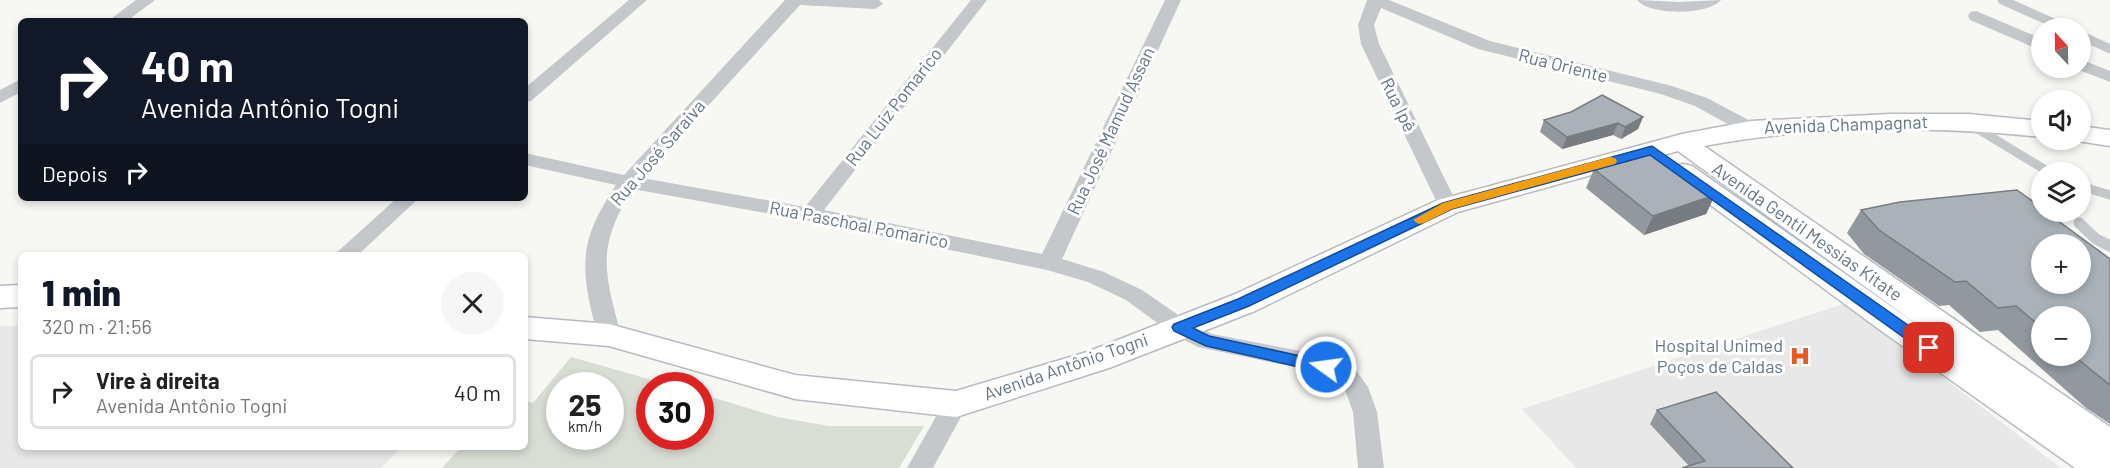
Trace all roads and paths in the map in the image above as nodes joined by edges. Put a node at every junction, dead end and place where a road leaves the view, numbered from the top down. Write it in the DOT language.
graph roads {
  1 [pos="147,0"];
  2 [pos="637,0"];
  3 [pos="795,0"];
  4 [pos="979,0"];
  5 [pos="1173,0"];
  6 [pos="1376,0"];
  7 [pos="1645,0"];
  8 [pos="1713,0"];
  9 [pos="2002,0"];
  10 [pos="875,4"];
  11 [pos="1976,15"];
  12 [pos="120,18"];
  13 [pos="2043,18"];
  14 [pos="2091,40"];
  15 [pos="2031,41"];
  16 [pos="2110,49"];
  17 [pos="2091,68"];
  18 [pos="2110,77"];
  19 [pos="528,94"];
  20 [pos="1968,122"];
  21 [pos="2031,128"];
  22 [pos="1751,129"];
  23 [pos="2091,135"];
  24 [pos="2110,138"];
  25 [pos="1682,142"];
  26 [pos="1652,150"];
  27 [pos="528,160"];
  28 [pos="2033,162"];
  29 [pos="628,182"];
  30 [pos="2091,189"];
  31 [pos="2110,195"];
  32 [pos="406,201"];
  33 [pos="1448,206"];
  34 [pos="810,214"];
  35 [pos="2079,223"];
  36 [pos="2110,246"];
  37 [pos="348,252"];
  38 [pos="1049,263"];
  39 [pos="18,296"];
  40 [pos="0,297"];
  41 [pos="1905,317"];
  42 [pos="1179,327"];
  43 [pos="528,328"];
  44 [pos="609,335"];
  45 [pos="956,404"];
  46 [pos="2110,445"];
  47 [pos="920,468"];
  48 [pos="1371,468"];
  49 [pos="2101,468"];
  1 -- 12 [label="street"];
  2 -- 19 [label="street"];
  3 -- 10 [label="street"];
  3 -- 29 [label="street, Rua José Saraiva"];
  4 -- 34 [label="street, Rua Luiz Pomarico"];
  5 -- 38 [label="street, Rua José Mamud Assan"];
  6 -- 22 [label="street, Rua Oriente"];
  6 -- 33 [label="street, Rua Ipê"];
  7 -- 8 [label="street"];
  9 -- 13 [label="lane"];
  11 -- 15 [label="street"];
  14 -- 16 [label="lane"];
  17 -- 18 [label="street"];
  20 -- 21 [label="street, Avenida Champagnat"];
  20 -- 22 [label="street, Avenida Champagnat"];
  20 -- 28 [label="lane"];
  22 -- 25 [label="street, Avenida Champagnat"];
  23 -- 24 [label="street"];
  25 -- 26 [label="street, Avenida Champagnat"];
  25 -- 41 [label="street, Avenida Gentil Messias Kitate"];
  26 -- 33 [label="street, Avenida Antônio Togni"];
  26 -- 41 [label="street, Avenida Gentil Messias Kitate"];
  27 -- 29 [label="street, Rua Paschoal Pomarico"];
  29 -- 34 [label="street, Rua Paschoal Pomarico"];
  29 -- 44 [label="street, Rua José Saraiva"];
  30 -- 31 [label="lane"];
  32 -- 37 [label="street"];
  33 -- 42 [label="street, Avenida Antônio Togni"];
  34 -- 38 [label="street, Rua Paschoal Pomarico"];
  35 -- 36 [label="lane"];
  38 -- 42 [label="street, Rua Paschoal Pomarico"];
  39 -- 40 [label="street"];
  41 -- 46 [label="street, Avenida Gentil Messias Kitate"];
  41 -- 49 [label="street, Avenida Gentil Messias Kitate"];
  42 -- 45 [label="street, Avenida Antônio Togni"];
  42 -- 48 [label="street, Rua Paschoal Pomarico"];
  43 -- 44 [label="street, Avenida Antônio Togni"];
  44 -- 45 [label="street, Avenida Antônio Togni"];
  45 -- 47 [label="street"];
}
